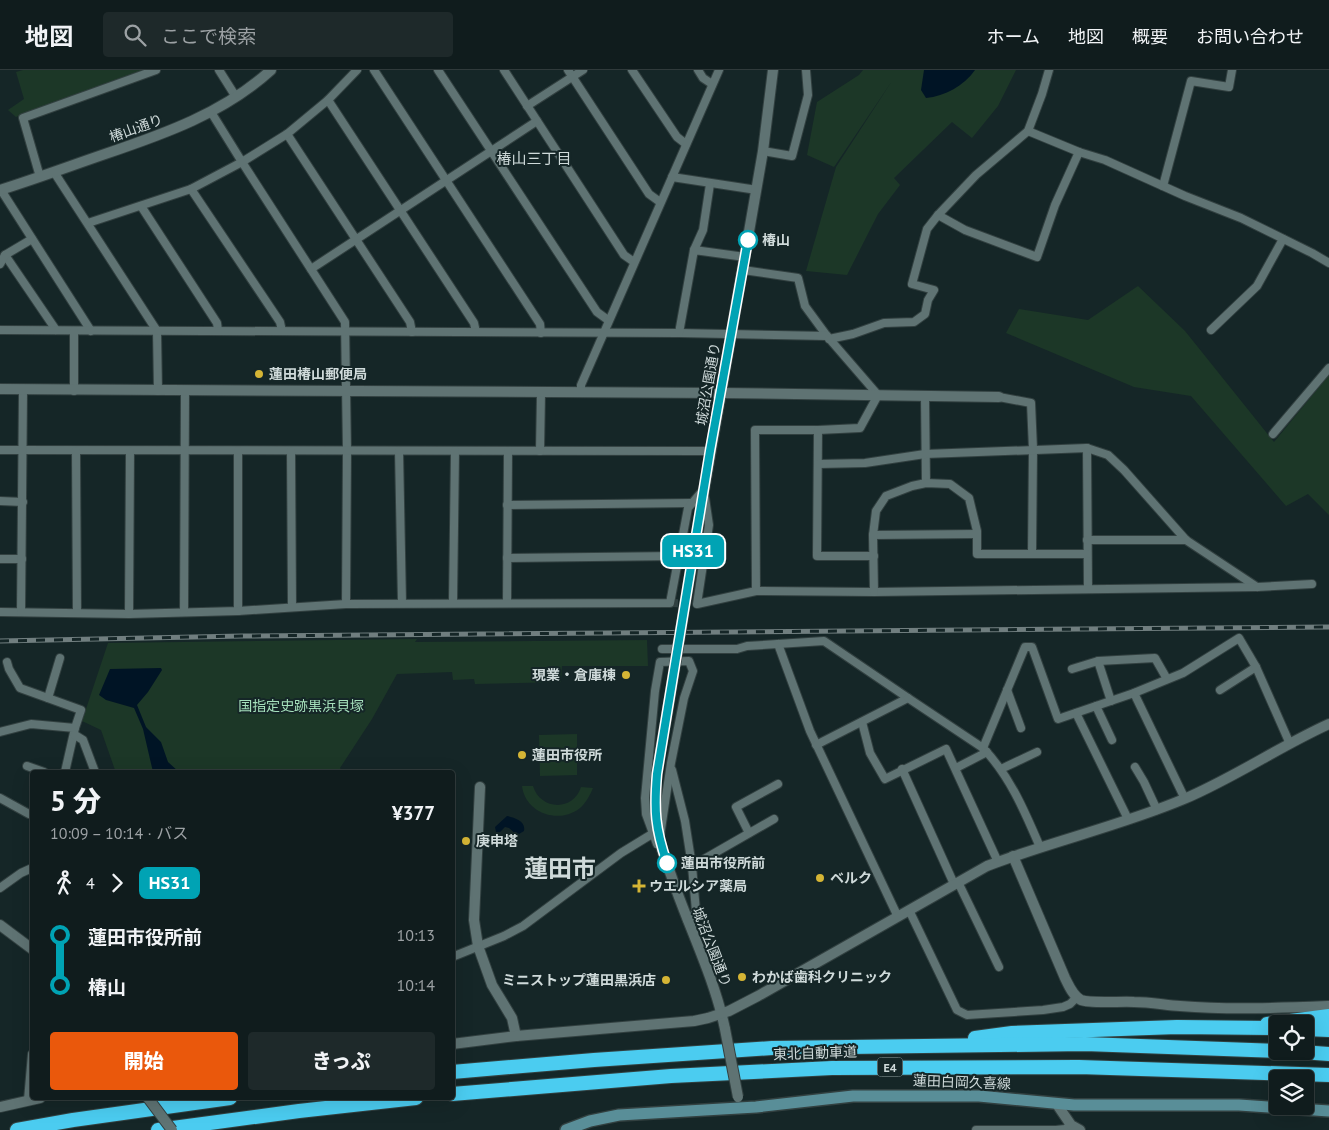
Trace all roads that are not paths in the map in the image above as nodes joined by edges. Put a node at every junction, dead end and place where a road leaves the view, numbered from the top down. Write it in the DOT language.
graph roads {
  1 [pos="156,70"];
  2 [pos="219,70"];
  3 [pos="271,70"];
  4 [pos="357,70"];
  5 [pos="374,70"];
  6 [pos="438,70"];
  7 [pos="504,70"];
  8 [pos="583,70"];
  9 [pos="632,70"];
  10 [pos="698,70"];
  11 [pos="719,70"];
  12 [pos="773,70"];
  13 [pos="806,70"];
  14 [pos="1049,70"];
  15 [pos="1232,70"];
  16 [pos="570,73"];
  17 [pos="712,84"];
  18 [pos="236,96"];
  19 [pos="328,100"];
  20 [pos="527,106"];
  21 [pos="211,112"];
  22 [pos="537,122"];
  23 [pos="1028,131"];
  24 [pos="287,134"];
  25 [pos="686,144"];
  26 [pos="491,151"];
  27 [pos="763,151"];
  28 [pos="1079,152"];
  29 [pos="242,162"];
  30 [pos="54,172"];
  31 [pos="40,177"];
  32 [pos="672,177"];
  33 [pos="446,180"];
  34 [pos="710,184"];
  35 [pos="1163,186"];
  36 [pos="191,188"];
  37 [pos="1,190"];
  38 [pos="757,190"];
  39 [pos="660,202"];
  40 [pos="141,206"];
  41 [pos="401,210"];
  42 [pos="938,215"];
  43 [pos="88,223"];
  44 [pos="32,239"];
  45 [pos="1283,239"];
  46 [pos="356,240"];
  47 [pos="694,250"];
  48 [pos="5,255"];
  49 [pos="745,257"];
  50 [pos="634,262"];
  51 [pos="0,264"];
  52 [pos="1329,264"];
  53 [pos="311,269"];
  54 [pos="743,270"];
  55 [pos="608,320"];
  56 [pos="0,330"];
  57 [pos="56,330"];
  58 [pos="218,330"];
  59 [pos="1211,330"];
  60 [pos="74,331"];
  61 [pos="91,331"];
  62 [pos="157,331"];
  63 [pos="282,332"];
  64 [pos="346,332"];
  65 [pos="412,332"];
  66 [pos="476,332"];
  67 [pos="541,333"];
  68 [pos="603,333"];
  69 [pos="679,333"];
  70 [pos="731,334"];
  71 [pos="828,338"];
  72 [pos="1329,368"];
  73 [pos="0,389"];
  74 [pos="23,390"];
  75 [pos="74,391"];
  76 [pos="158,391"];
  77 [pos="185,392"];
  78 [pos="346,392"];
  79 [pos="541,393"];
  80 [pos="581,393"];
  81 [pos="721,393"];
  82 [pos="878,395"];
  83 [pos="926,397"];
  84 [pos="999,397"];
  85 [pos="818,430"];
  86 [pos="1273,434"];
  87 [pos="1087,448"];
  88 [pos="1033,449"];
  89 [pos="0,450"];
  90 [pos="23,450"];
  91 [pos="184,450"];
  92 [pos="76,451"];
  93 [pos="130,451"];
  94 [pos="238,451"];
  95 [pos="291,451"];
  96 [pos="347,451"];
  97 [pos="399,451"];
  98 [pos="455,451"];
  99 [pos="508,451"];
  100 [pos="540,451"];
  101 [pos="710,451"];
  102 [pos="925,454"];
  103 [pos="818,464"];
  104 [pos="926,482"];
  105 [pos="704,489"];
  106 [pos="0,501"];
  107 [pos="23,502"];
  108 [pos="692,502"];
  109 [pos="507,505"];
  110 [pos="977,534"];
  111 [pos="873,535"];
  112 [pos="1087,540"];
  113 [pos="1186,540"];
  114 [pos="1032,554"];
  115 [pos="1087,554"];
  116 [pos="678,556"];
  117 [pos="874,556"];
  118 [pos="507,558"];
  119 [pos="0,559"];
  120 [pos="22,559"];
  121 [pos="1312,584"];
  122 [pos="1257,588"];
  123 [pos="1088,589"];
  124 [pos="756,591"];
  125 [pos="874,592"];
  126 [pos="453,602"];
  127 [pos="402,603"];
  128 [pos="507,603"];
  129 [pos="346,604"];
  130 [pos="292,606"];
  131 [pos="238,611"];
  132 [pos="0,612"];
  133 [pos="20,612"];
  134 [pos="184,612"];
  135 [pos="77,613"];
  136 [pos="129,614"];
  137 [pos="778,644"];
  138 [pos="662,649"];
  139 [pos="60,658"];
  140 [pos="1098,661"];
  141 [pos="7,662"];
  142 [pos="1256,667"];
  143 [pos="1072,669"];
  144 [pos="1167,679"];
  145 [pos="1007,690"];
  146 [pos="1220,690"];
  147 [pos="1134,693"];
  148 [pos="48,698"];
  149 [pos="908,698"];
  150 [pos="1111,701"];
  151 [pos="1096,706"];
  152 [pos="1076,713"];
  153 [pos="862,722"];
  154 [pos="1329,724"];
  155 [pos="1021,728"];
  156 [pos="0,732"];
  157 [pos="75,732"];
  158 [pos="1112,740"];
  159 [pos="1290,744"];
  160 [pos="816,745"];
  161 [pos="985,750"];
  162 [pos="1037,752"];
  163 [pos="671,763"];
  164 [pos="27,766"];
  165 [pos="1135,767"];
  166 [pos="956,768"];
  167 [pos="902,769"];
  168 [pos="1001,769"];
  169 [pos="38,770"];
  170 [pos="66,770"];
  171 [pos="94,770"];
  172 [pos="778,784"];
  173 [pos="480,787"];
  174 [pos="0,798"];
  175 [pos="1185,799"];
  176 [pos="1157,810"];
  177 [pos="29,814"];
  178 [pos="774,819"];
  179 [pos="1128,819"];
  180 [pos="748,833"];
  181 [pos="652,834"];
  182 [pos="660,842"];
  183 [pos="1040,847"];
  184 [pos="1013,856"];
  185 [pos="998,862"];
  186 [pos="668,866"];
  187 [pos="692,866"];
  188 [pos="30,869"];
  189 [pos="956,883"];
  190 [pos="0,888"];
  191 [pos="909,910"];
  192 [pos="898,917"];
  193 [pos="687,920"];
  194 [pos="0,925"];
  195 [pos="478,946"];
  196 [pos="30,948"];
  197 [pos="455,956"];
  198 [pos="999,967"];
  199 [pos="1077,997"];
  200 [pos="1329,1006"];
  201 [pos="722,1014"];
  202 [pos="1329,1016"];
  203 [pos="1254,1027"];
  204 [pos="1269,1028"];
  205 [pos="1314,1029"];
  206 [pos="1329,1030"];
  207 [pos="516,1036"];
  208 [pos="455,1044"];
  209 [pos="907,1046"];
  210 [pos="1269,1051"];
  211 [pos="1314,1053"];
  212 [pos="1329,1054"];
  213 [pos="455,1072"];
  214 [pos="1329,1075"];
  215 [pos="30,1077"];
  216 [pos="455,1094"];
  217 [pos="28,1100"];
  218 [pos="150,1100"];
  219 [pos="216,1100"];
  220 [pos="396,1100"];
  221 [pos="1056,1104"];
  222 [pos="0,1107"];
  223 [pos="740,1108"];
  224 [pos="1329,1111"];
  225 [pos="1076,1127"];
  226 [pos="17,1130"];
  227 [pos="158,1130"];
  228 [pos="172,1130"];
  229 [pos="566,1130"];
  230 [pos="976,1130"];
  1 -- 31 [label="street"];
  2 -- 18 [label="street"];
  3 -- 18 [label="street, 椿山通り"];
  4 -- 19 [label="street"];
  5 -- 33 [label="street"];
  6 -- 26 [label="street"];
  7 -- 20 [label="street"];
  8 -- 16 [label="street"];
  9 -- 25 [label="street"];
  10 -- 17 [label="street"];
  11 -- 17 [label="street"];
  12 -- 27 [label="street, 城沼公園通り"];
  13 -- 27 [label="street"];
  14 -- 23 [label="street"];
  15 -- 35 [label="street"];
  16 -- 20 [label="street"];
  16 -- 39 [label="street"];
  17 -- 25 [label="street"];
  18 -- 21 [label="street, 椿山通り"];
  19 -- 24 [label="street"];
  19 -- 41 [label="street"];
  20 -- 22 [label="street"];
  21 -- 29 [label="street"];
  21 -- 30 [label="street, 椿山通り"];
  22 -- 26 [label="street"];
  22 -- 50 [label="street"];
  23 -- 28 [label="street"];
  23 -- 42 [label="street"];
  24 -- 29 [label="street"];
  24 -- 46 [label="street"];
  25 -- 32 [label="street"];
  26 -- 33 [label="street"];
  26 -- 55 [label="street"];
  27 -- 38 [label="street, 城沼公園通り"];
  28 -- 35 [label="street"];
  28 -- 42 [label="street"];
  29 -- 36 [label="street"];
  29 -- 53 [label="street"];
  30 -- 31 [label="street, 椿山通り"];
  30 -- 43 [label="street"];
  31 -- 37 [label="street, 椿山通り"];
  32 -- 34 [label="street"];
  32 -- 39 [label="street"];
  33 -- 41 [label="street"];
  33 -- 67 [label="street"];
  34 -- 38 [label="street"];
  34 -- 47 [label="street"];
  35 -- 45 [label="street"];
  36 -- 40 [label="street"];
  36 -- 63 [label="street"];
  37 -- 44 [label="street"];
  38 -- 49 [label="street, 城沼公園通り"];
  39 -- 50 [label="street"];
  40 -- 43 [label="street"];
  40 -- 58 [label="street"];
  41 -- 46 [label="street"];
  41 -- 66 [label="street"];
  42 -- 71 [label="street"];
  43 -- 62 [label="street"];
  44 -- 48 [label="street"];
  44 -- 61 [label="street"];
  45 -- 52 [label="street"];
  45 -- 59 [label="street"];
  46 -- 53 [label="street"];
  46 -- 65 [label="street"];
  47 -- 49 [label="street"];
  47 -- 69 [label="street"];
  48 -- 51 [label="street"];
  48 -- 57 [label="street"];
  49 -- 54 [label="street, 城沼公園通り"];
  50 -- 55 [label="street"];
  53 -- 64 [label="street"];
  54 -- 70 [label="street, 城沼公園通り"];
  54 -- 71 [label="street"];
  55 -- 68 [label="street"];
  56 -- 57 [label="street"];
  57 -- 60 [label="street"];
  58 -- 62 [label="street"];
  58 -- 63 [label="street"];
  60 -- 61 [label="street"];
  60 -- 75 [label="street"];
  61 -- 62 [label="street"];
  62 -- 76 [label="street"];
  63 -- 64 [label="street"];
  64 -- 65 [label="street"];
  64 -- 78 [label="street"];
  65 -- 66 [label="street"];
  66 -- 67 [label="street"];
  67 -- 68 [label="street"];
  68 -- 69 [label="street"];
  68 -- 80 [label="street"];
  69 -- 70 [label="street"];
  70 -- 71 [label="street"];
  70 -- 81 [label="street, 城沼公園通り"];
  71 -- 82 [label="street"];
  72 -- 86 [label="street"];
  73 -- 74 [label="street"];
  74 -- 75 [label="street"];
  74 -- 90 [label="street"];
  75 -- 76 [label="street"];
  76 -- 77 [label="street"];
  77 -- 78 [label="street"];
  77 -- 91 [label="street"];
  78 -- 79 [label="street"];
  78 -- 96 [label="street"];
  79 -- 80 [label="street"];
  79 -- 100 [label="street"];
  80 -- 81 [label="street"];
  81 -- 82 [label="street"];
  81 -- 101 [label="street, 城沼公園通り"];
  82 -- 83 [label="street"];
  82 -- 85 [label="street"];
  83 -- 84 [label="street"];
  83 -- 102 [label="street"];
  84 -- 88 [label="street"];
  85 -- 103 [label="street"];
  85 -- 124 [label="street"];
  87 -- 88 [label="street"];
  87 -- 112 [label="street"];
  87 -- 113 [label="street"];
  88 -- 102 [label="street"];
  88 -- 114 [label="street"];
  89 -- 90 [label="street"];
  90 -- 92 [label="street"];
  90 -- 107 [label="street"];
  91 -- 93 [label="street"];
  91 -- 94 [label="street"];
  91 -- 134 [label="street"];
  92 -- 93 [label="street"];
  92 -- 135 [label="street"];
  93 -- 136 [label="street"];
  94 -- 95 [label="street"];
  94 -- 131 [label="street"];
  95 -- 96 [label="street"];
  95 -- 130 [label="street"];
  96 -- 97 [label="street"];
  96 -- 129 [label="street"];
  97 -- 98 [label="street"];
  97 -- 127 [label="street"];
  98 -- 99 [label="street"];
  98 -- 126 [label="street"];
  99 -- 100 [label="street"];
  99 -- 109 [label="street"];
  100 -- 101 [label="street"];
  101 -- 105 [label="street, 城沼公園通り"];
  102 -- 103 [label="street"];
  102 -- 104 [label="street"];
  103 -- 117 [label="street"];
  104 -- 110 [label="street"];
  104 -- 111 [label="street"];
  105 -- 108 [label="street"];
  105 -- 124 [label="street"];
  105 -- 182 [label="street, 城沼公園通り, bridge"];
  106 -- 107 [label="street"];
  107 -- 120 [label="street"];
  108 -- 109 [label="street"];
  108 -- 116 [label="street"];
  109 -- 118 [label="street"];
  110 -- 111 [label="street"];
  110 -- 114 [label="street"];
  111 -- 117 [label="street"];
  112 -- 113 [label="street"];
  112 -- 115 [label="street"];
  113 -- 122 [label="street"];
  114 -- 115 [label="street"];
  115 -- 123 [label="street"];
  116 -- 118 [label="street"];
  116 -- 128 [label="street"];
  117 -- 125 [label="street"];
  118 -- 128 [label="street"];
  119 -- 120 [label="street"];
  120 -- 133 [label="street"];
  121 -- 122 [label="street"];
  122 -- 123 [label="street"];
  123 -- 125 [label="street"];
  124 -- 125 [label="street"];
  126 -- 127 [label="street"];
  126 -- 128 [label="street"];
  127 -- 129 [label="street"];
  129 -- 130 [label="street"];
  130 -- 131 [label="street"];
  131 -- 134 [label="street"];
  132 -- 133 [label="street"];
  133 -- 135 [label="street"];
  134 -- 136 [label="street"];
  135 -- 136 [label="street"];
  137 -- 138 [label="street"];
  137 -- 149 [label="street"];
  137 -- 160 [label="street"];
  139 -- 148 [label="street"];
  140 -- 143 [label="street"];
  140 -- 144 [label="street"];
  140 -- 150 [label="street"];
  141 -- 148 [label="street"];
  142 -- 144 [label="street"];
  142 -- 146 [label="street"];
  142 -- 159 [label="street"];
  144 -- 147 [label="street"];
  145 -- 152 [label="street"];
  145 -- 155 [label="street"];
  145 -- 161 [label="street"];
  147 -- 150 [label="street"];
  147 -- 175 [label="street"];
  148 -- 157 [label="street"];
  149 -- 153 [label="street"];
  149 -- 161 [label="street"];
  150 -- 151 [label="street"];
  151 -- 152 [label="street"];
  151 -- 158 [label="street"];
  152 -- 179 [label="street"];
  153 -- 160 [label="street"];
  153 -- 167 [label="street"];
  154 -- 159 [label="street"];
  156 -- 157 [label="street"];
  157 -- 170 [label="street"];
  157 -- 171 [label="street"];
  159 -- 175 [label="street"];
  160 -- 192 [label="street"];
  161 -- 166 [label="street"];
  161 -- 168 [label="street"];
  162 -- 168 [label="street"];
  163 -- 181 [label="street"];
  163 -- 182 [label="street"];
  163 -- 187 [label="street"];
  164 -- 169 [label="street"];
  165 -- 176 [label="street"];
  166 -- 167 [label="street"];
  166 -- 185 [label="street"];
  167 -- 189 [label="street"];
  168 -- 183 [label="street"];
  172 -- 180 [label="street"];
  173 -- 195 [label="street"];
  174 -- 177 [label="street"];
  175 -- 176 [label="street"];
  176 -- 179 [label="street"];
  178 -- 180 [label="street"];
  179 -- 183 [label="street"];
  180 -- 187 [label="street"];
  181 -- 186 [label="street"];
  181 -- 195 [label="street"];
  182 -- 186 [label="street, 城沼公園通り"];
  183 -- 184 [label="street"];
  184 -- 185 [label="street"];
  184 -- 199 [label="street"];
  185 -- 189 [label="street"];
  186 -- 193 [label="street, 城沼公園通り"];
  187 -- 193 [label="street"];
  188 -- 190 [label="street"];
  189 -- 191 [label="street"];
  189 -- 198 [label="street"];
  191 -- 192 [label="street"];
  191 -- 199 [label="street"];
  192 -- 201 [label="street"];
  193 -- 201 [label="street, 城沼公園通り"];
  194 -- 196 [label="street"];
  195 -- 197 [label="street"];
  195 -- 207 [label="street"];
  199 -- 200 [label="street"];
  201 -- 207 [label="street"];
  201 -- 223 [label="street, 城沼公園通り, bridge"];
  202 -- 203 [label="highway"];
  203 -- 204 [label="highway"];
  203 -- 209 [label="highway"];
  205 -- 206 [label="highway"];
  207 -- 208 [label="street"];
  209 -- 210 [label="highway, 東北自動車道 / E4"];
  209 -- 213 [label="highway, 東北自動車道 / E4"];
  211 -- 212 [label="highway"];
  214 -- 216 [label="highway, 東北自動車道 / E4"];
  215 -- 217 [label="street"];
  217 -- 222 [label="street"];
  218 -- 228 [label="street, bridge"];
  219 -- 226 [label="highway"];
  220 -- 227 [label="highway"];
  221 -- 223 [label="main road, 蓮田白岡久喜線"];
  221 -- 224 [label="main road, 蓮田白岡久喜線"];
  221 -- 225 [label="street"];
  223 -- 229 [label="main road, 蓮田白岡久喜線"];
  225 -- 230 [label="street"];
}
